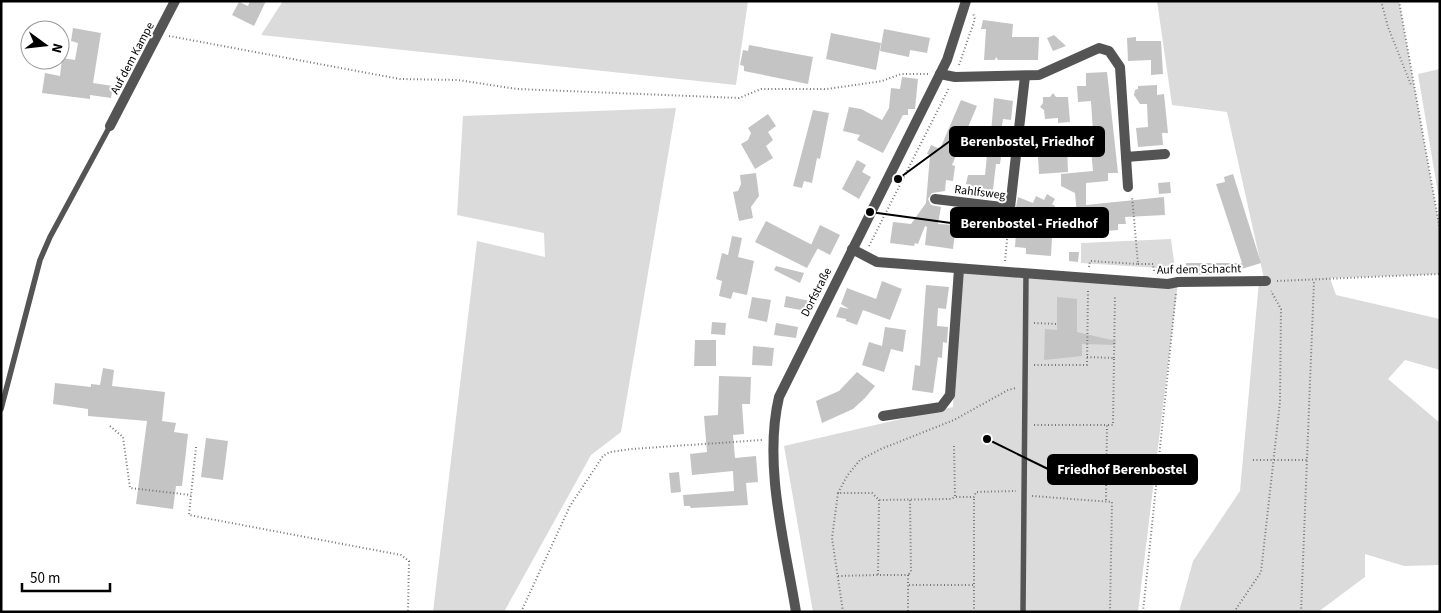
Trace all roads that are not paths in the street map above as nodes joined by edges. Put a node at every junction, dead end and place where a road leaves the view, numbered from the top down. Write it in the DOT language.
graph roads {
  1 [pos="175,1"];
  2 [pos="969,6"];
  3 [pos="940,74"];
  4 [pos="1026,76"];
  5 [pos="110,126"];
  6 [pos="1165,154"];
  7 [pos="1126,157"];
  8 [pos="1128,187"];
  9 [pos="935,199"];
  10 [pos="852,249"];
  11 [pos="959,269"];
  12 [pos="1026,275"];
  13 [pos="1266,281"];
  14 [pos="1,408"];
  15 [pos="884,416"];
  16 [pos="796,612"];
  17 [pos="1023,612"];
  1 -- 5 [label="street, Auf dem Kampe"];
  2 -- 3 [label="street, Dorfstraße"];
  3 -- 4 [label="street"];
  3 -- 10 [label="street, Dorfstraße"];
  4 -- 7 [label="street"];
  4 -- 9 [label="street, Rahlfsweg"];
  5 -- 14 [label="lane"];
  6 -- 7 [label="street"];
  7 -- 8 [label="street"];
  10 -- 11 [label="street, Auf dem Schacht"];
  10 -- 16 [label="street, Dorfstraße"];
  11 -- 12 [label="street, Auf dem Schacht"];
  11 -- 15 [label="street"];
  12 -- 13 [label="street, Auf dem Schacht"];
  12 -- 17 [label="lane"];
}
